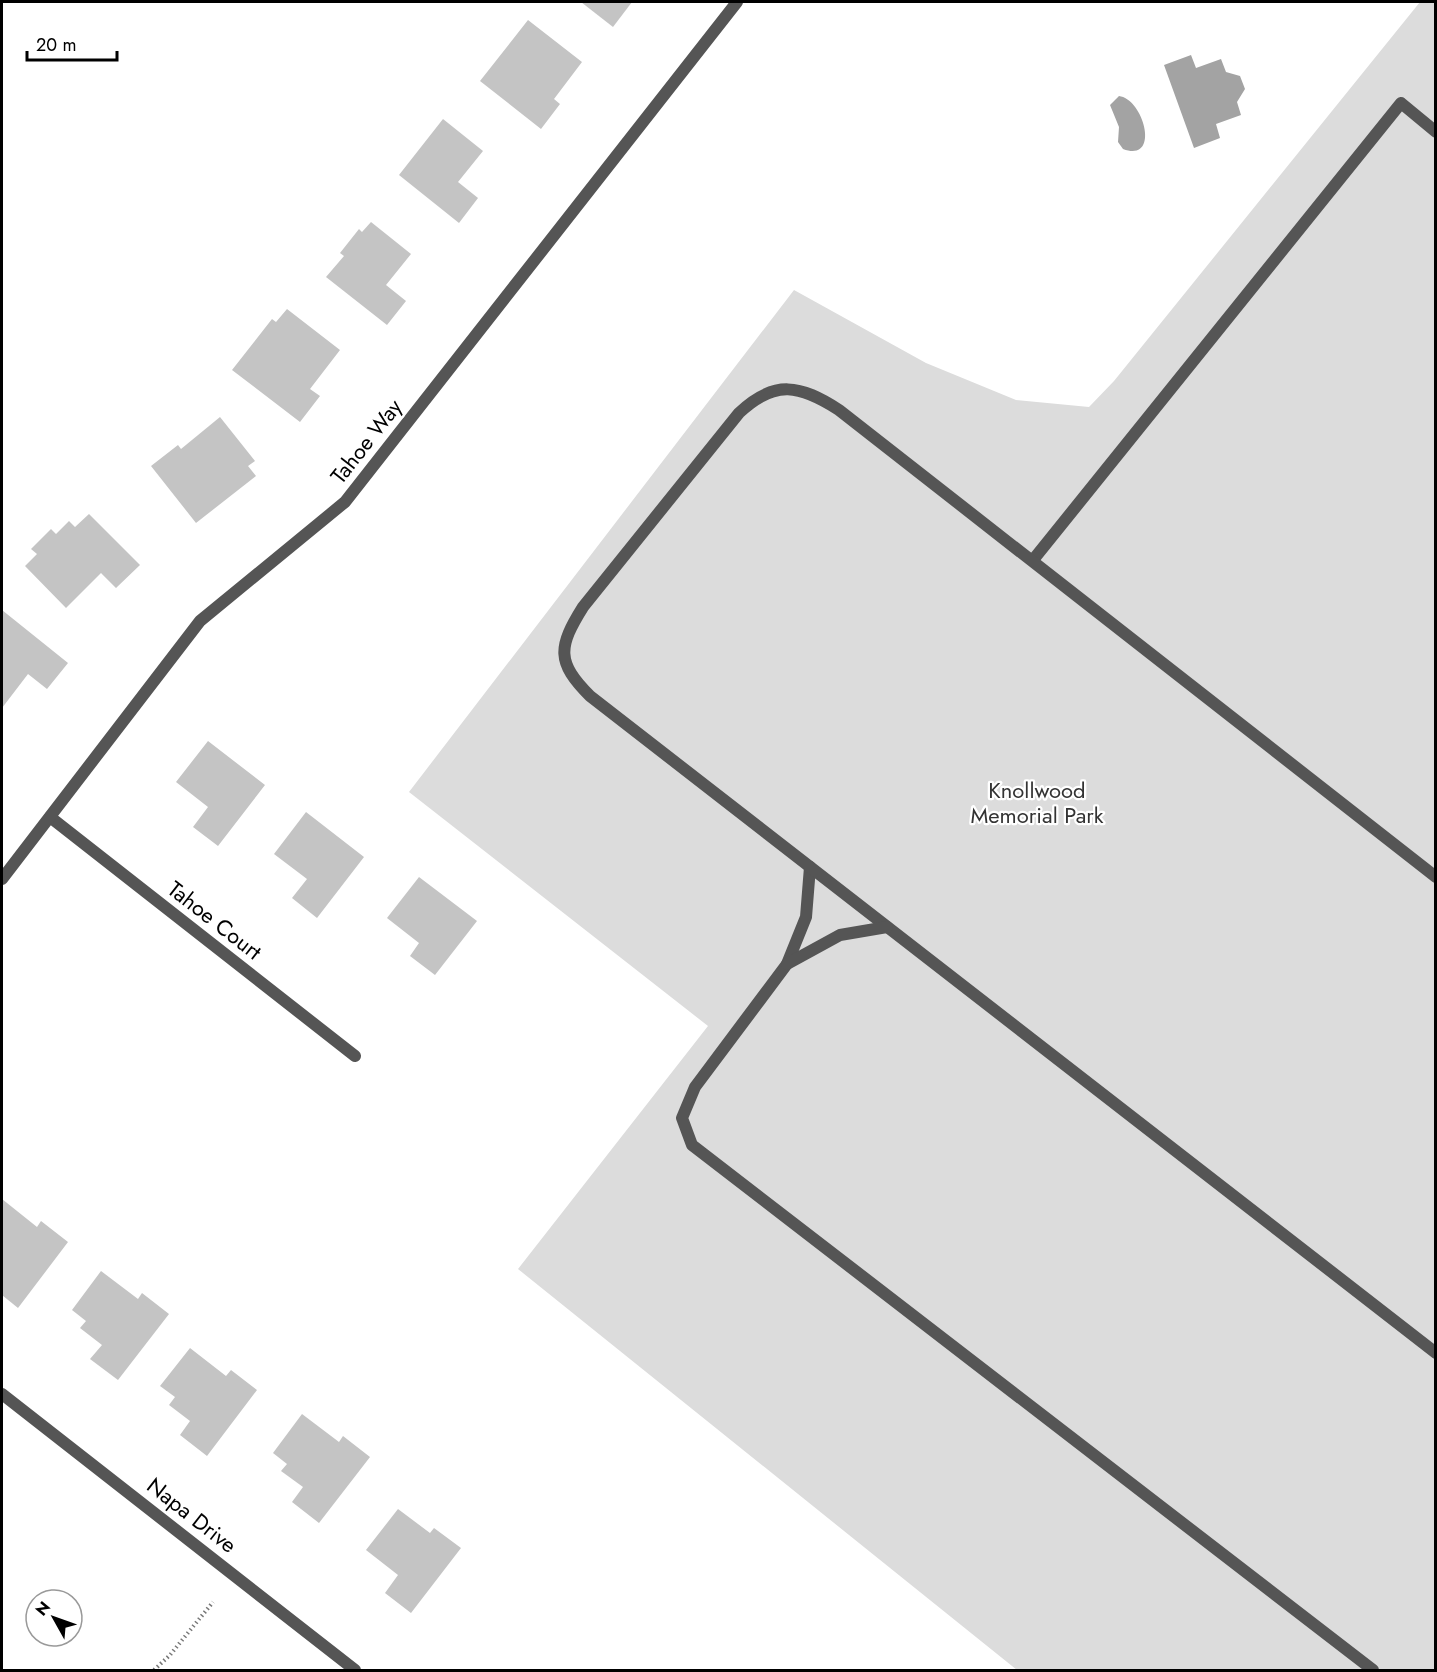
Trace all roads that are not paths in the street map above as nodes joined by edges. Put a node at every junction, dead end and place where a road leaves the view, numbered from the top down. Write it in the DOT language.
graph roads {
  1 [pos="737,2"];
  2 [pos="1436,132"];
  3 [pos="1033,560"];
  4 [pos="50,817"];
  5 [pos="810,867"];
  6 [pos="1436,877"];
  7 [pos="2,879"];
  8 [pos="887,927"];
  9 [pos="787,964"];
  10 [pos="355,1056"];
  11 [pos="1436,1353"];
  12 [pos="2,1394"];
  13 [pos="355,1671"];
  14 [pos="1373,1671"];
  1 -- 4 [label="street, Tahoe Way"];
  2 -- 3 [label="street"];
  3 -- 5 [label="street"];
  3 -- 6 [label="street"];
  4 -- 7 [label="street, Tahoe Way"];
  4 -- 10 [label="street, Tahoe Court"];
  5 -- 8 [label="street"];
  5 -- 9 [label="street"];
  8 -- 9 [label="street"];
  8 -- 11 [label="street"];
  9 -- 14 [label="street"];
  12 -- 13 [label="street, Napa Drive"];
}
